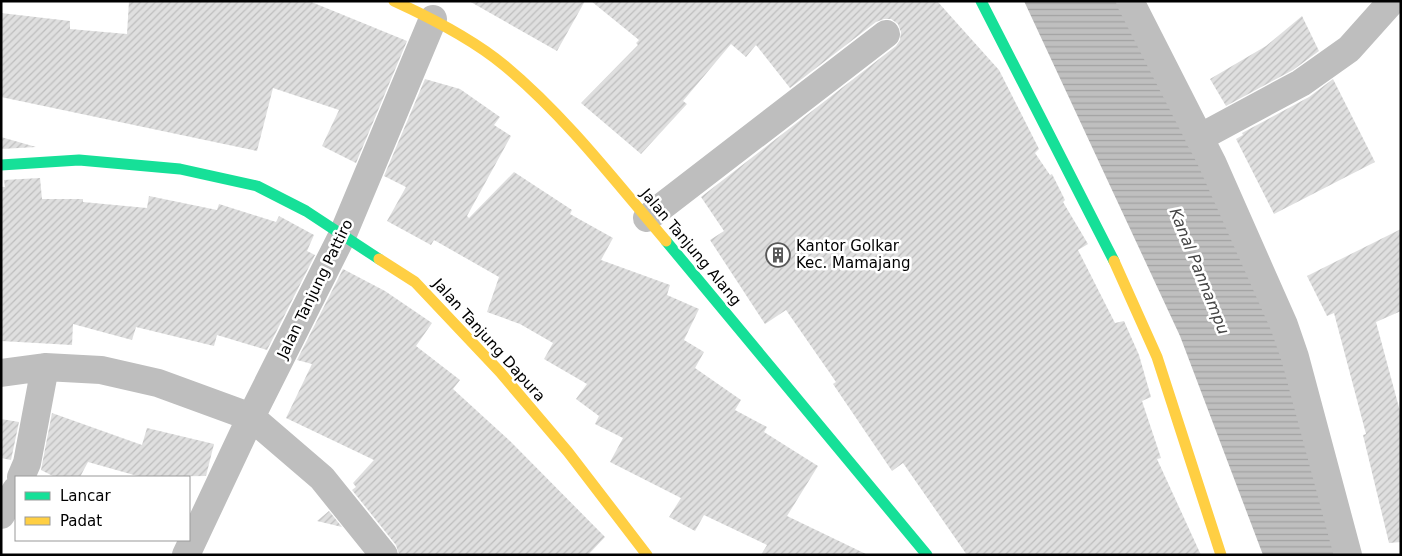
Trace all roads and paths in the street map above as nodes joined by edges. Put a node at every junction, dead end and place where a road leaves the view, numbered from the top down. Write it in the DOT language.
graph roads {
  1 [pos="394,1"];
  2 [pos="981,1"];
  3 [pos="1130,1"];
  4 [pos="1392,1"];
  5 [pos="433,19"];
  6 [pos="886,34"];
  7 [pos="1199,138"];
  8 [pos="1,165"];
  9 [pos="647,218"];
  10 [pos="343,234"];
  11 [pos="45,367"];
  12 [pos="1,373"];
  13 [pos="251,417"];
  14 [pos="21,476"];
  15 [pos="15,492"];
  16 [pos="1,515"];
  17 [pos="186,555"];
  18 [pos="384,555"];
  19 [pos="647,555"];
  20 [pos="927,555"];
  21 [pos="1221,555"];
  22 [pos="1348,555"];
  1 -- 5 [label="street, Jalan Tanjung Alang"];
  2 -- 21 [label="street"];
  3 -- 7 [label="street"];
  4 -- 7 [label="street"];
  5 -- 9 [label="street, Jalan Tanjung Alang"];
  5 -- 10 [label="street, Jalan Tanjung Pattiro"];
  6 -- 9 [label="street"];
  7 -- 22 [label="street"];
  8 -- 10 [label="street, Jalan Tanjung Dapura"];
  9 -- 20 [label="street, Jalan Tanjung Alang"];
  10 -- 13 [label="street, Jalan Tanjung Pattiro"];
  10 -- 19 [label="street, Jalan Tanjung Dapura"];
  11 -- 12 [label="street"];
  11 -- 13 [label="street"];
  11 -- 14 [label="street"];
  13 -- 17 [label="street, Jalan Tanjung Pattiro"];
  13 -- 18 [label="street"];
  15 -- 16 [label="street"];
}
